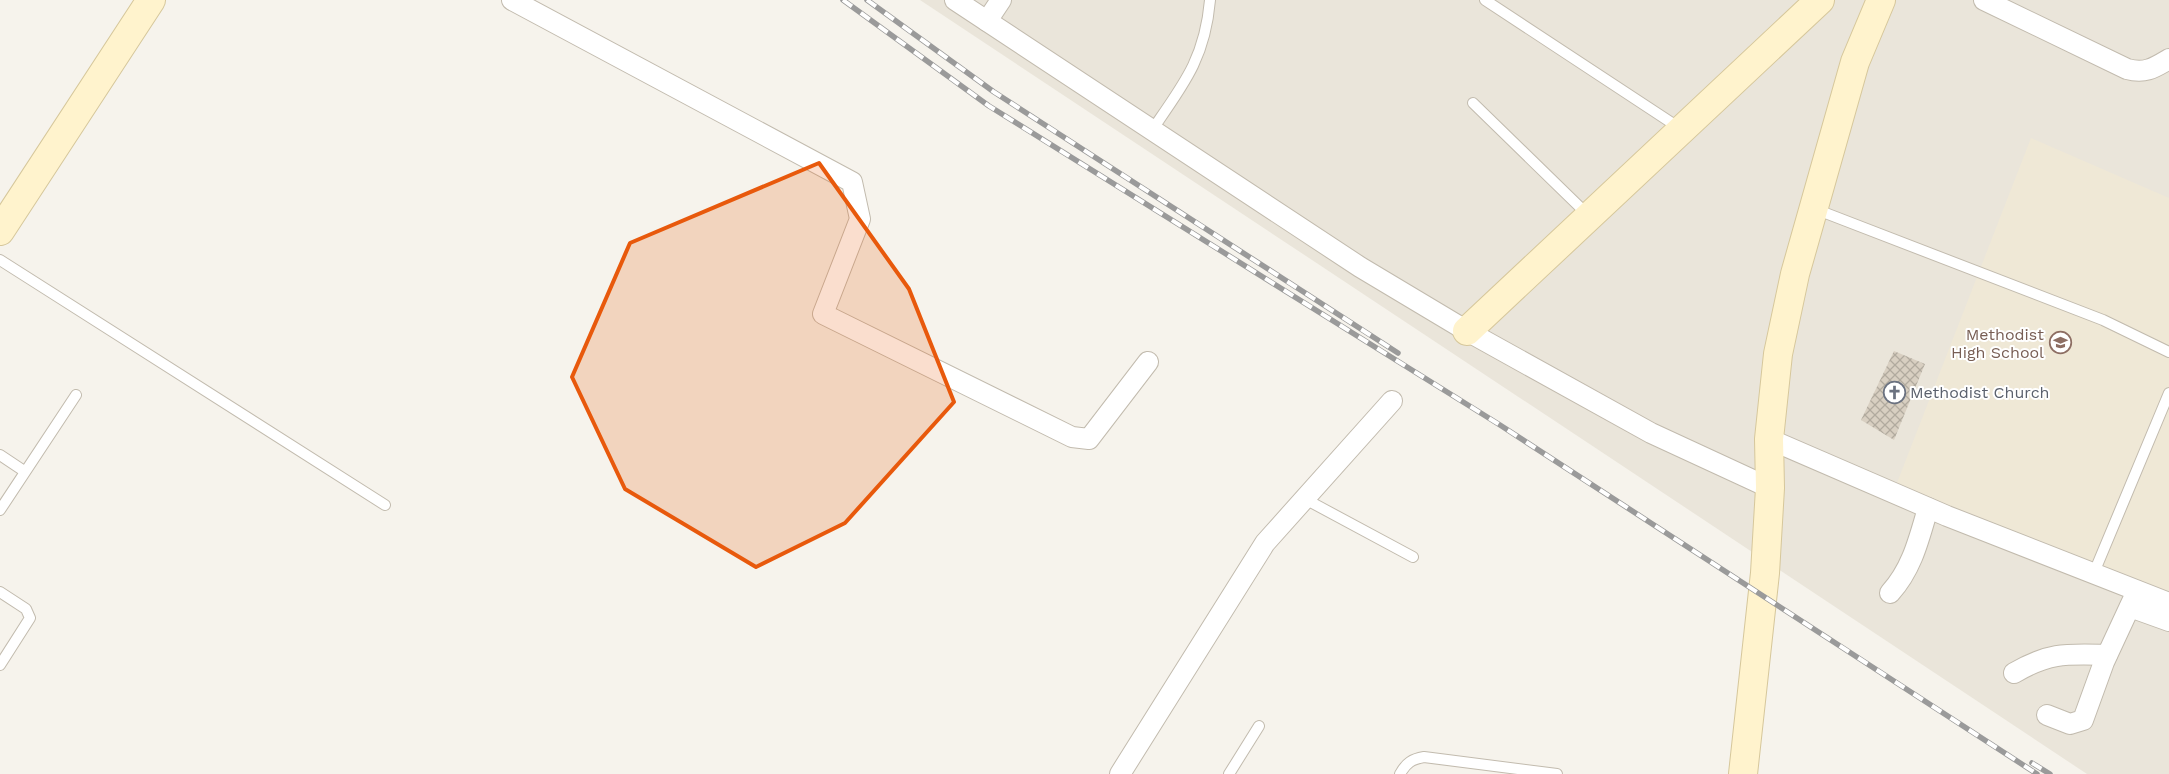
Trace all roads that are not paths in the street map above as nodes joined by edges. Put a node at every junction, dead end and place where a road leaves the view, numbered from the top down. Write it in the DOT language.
graph roads {
  1 [pos="151,0"];
  2 [pos="512,0"];
  3 [pos="955,0"];
  4 [pos="1001,0"];
  5 [pos="1210,0"];
  6 [pos="1485,0"];
  7 [pos="1820,0"];
  8 [pos="1882,0"];
  9 [pos="1984,0"];
  10 [pos="987,21"];
  11 [pos="2166,65"];
  12 [pos="1473,103"];
  13 [pos="1152,130"];
  14 [pos="1682,130"];
  15 [pos="1815,209"];
  16 [pos="1589,217"];
  17 [pos="0,231"];
  18 [pos="0,260"];
  19 [pos="1467,331"];
  20 [pos="2169,352"];
  21 [pos="1148,362"];
  22 [pos="2169,393"];
  23 [pos="76,395"];
  24 [pos="1392,401"];
  25 [pos="1769,439"];
  26 [pos="0,455"];
  27 [pos="24,471"];
  28 [pos="1770,488"];
  29 [pos="1305,499"];
  30 [pos="385,505"];
  31 [pos="1928,508"];
  32 [pos="0,510"];
  33 [pos="1413,557"];
  34 [pos="2093,574"];
  35 [pos="0,592"];
  36 [pos="1890,593"];
  37 [pos="2134,599"];
  38 [pos="2169,603"];
  39 [pos="2169,621"];
  40 [pos="2107,656"];
  41 [pos="0,665"];
  42 [pos="2014,672"];
  43 [pos="2047,715"];
  44 [pos="1259,726"];
  45 [pos="1120,774"];
  46 [pos="1229,774"];
  47 [pos="1400,774"];
  48 [pos="1557,774"];
  49 [pos="1743,774"];
  1 -- 17 [label="street"];
  2 -- 21 [label="street"];
  3 -- 10 [label="street"];
  4 -- 10 [label="street"];
  5 -- 13 [label="lane"];
  6 -- 14 [label="lane"];
  7 -- 14 [label="street"];
  8 -- 15 [label="street"];
  9 -- 11 [label="street"];
  10 -- 13 [label="street"];
  12 -- 16 [label="lane"];
  13 -- 19 [label="street"];
  14 -- 16 [label="street"];
  15 -- 20 [label="lane"];
  15 -- 25 [label="street"];
  16 -- 19 [label="street"];
  18 -- 30 [label="lane"];
  19 -- 28 [label="street"];
  22 -- 34 [label="lane"];
  23 -- 27 [label="lane"];
  24 -- 29 [label="street"];
  25 -- 28 [label="street"];
  25 -- 31 [label="street"];
  26 -- 27 [label="lane"];
  27 -- 32 [label="lane"];
  28 -- 49 [label="street"];
  29 -- 33 [label="lane"];
  29 -- 45 [label="street"];
  31 -- 34 [label="street"];
  31 -- 36 [label="street"];
  34 -- 37 [label="street"];
  35 -- 41 [label="lane"];
  37 -- 38 [label="street"];
  37 -- 39 [label="street"];
  37 -- 40 [label="street"];
  40 -- 42 [label="street"];
  40 -- 43 [label="street"];
  44 -- 46 [label="lane"];
  47 -- 48 [label="lane"];
}
